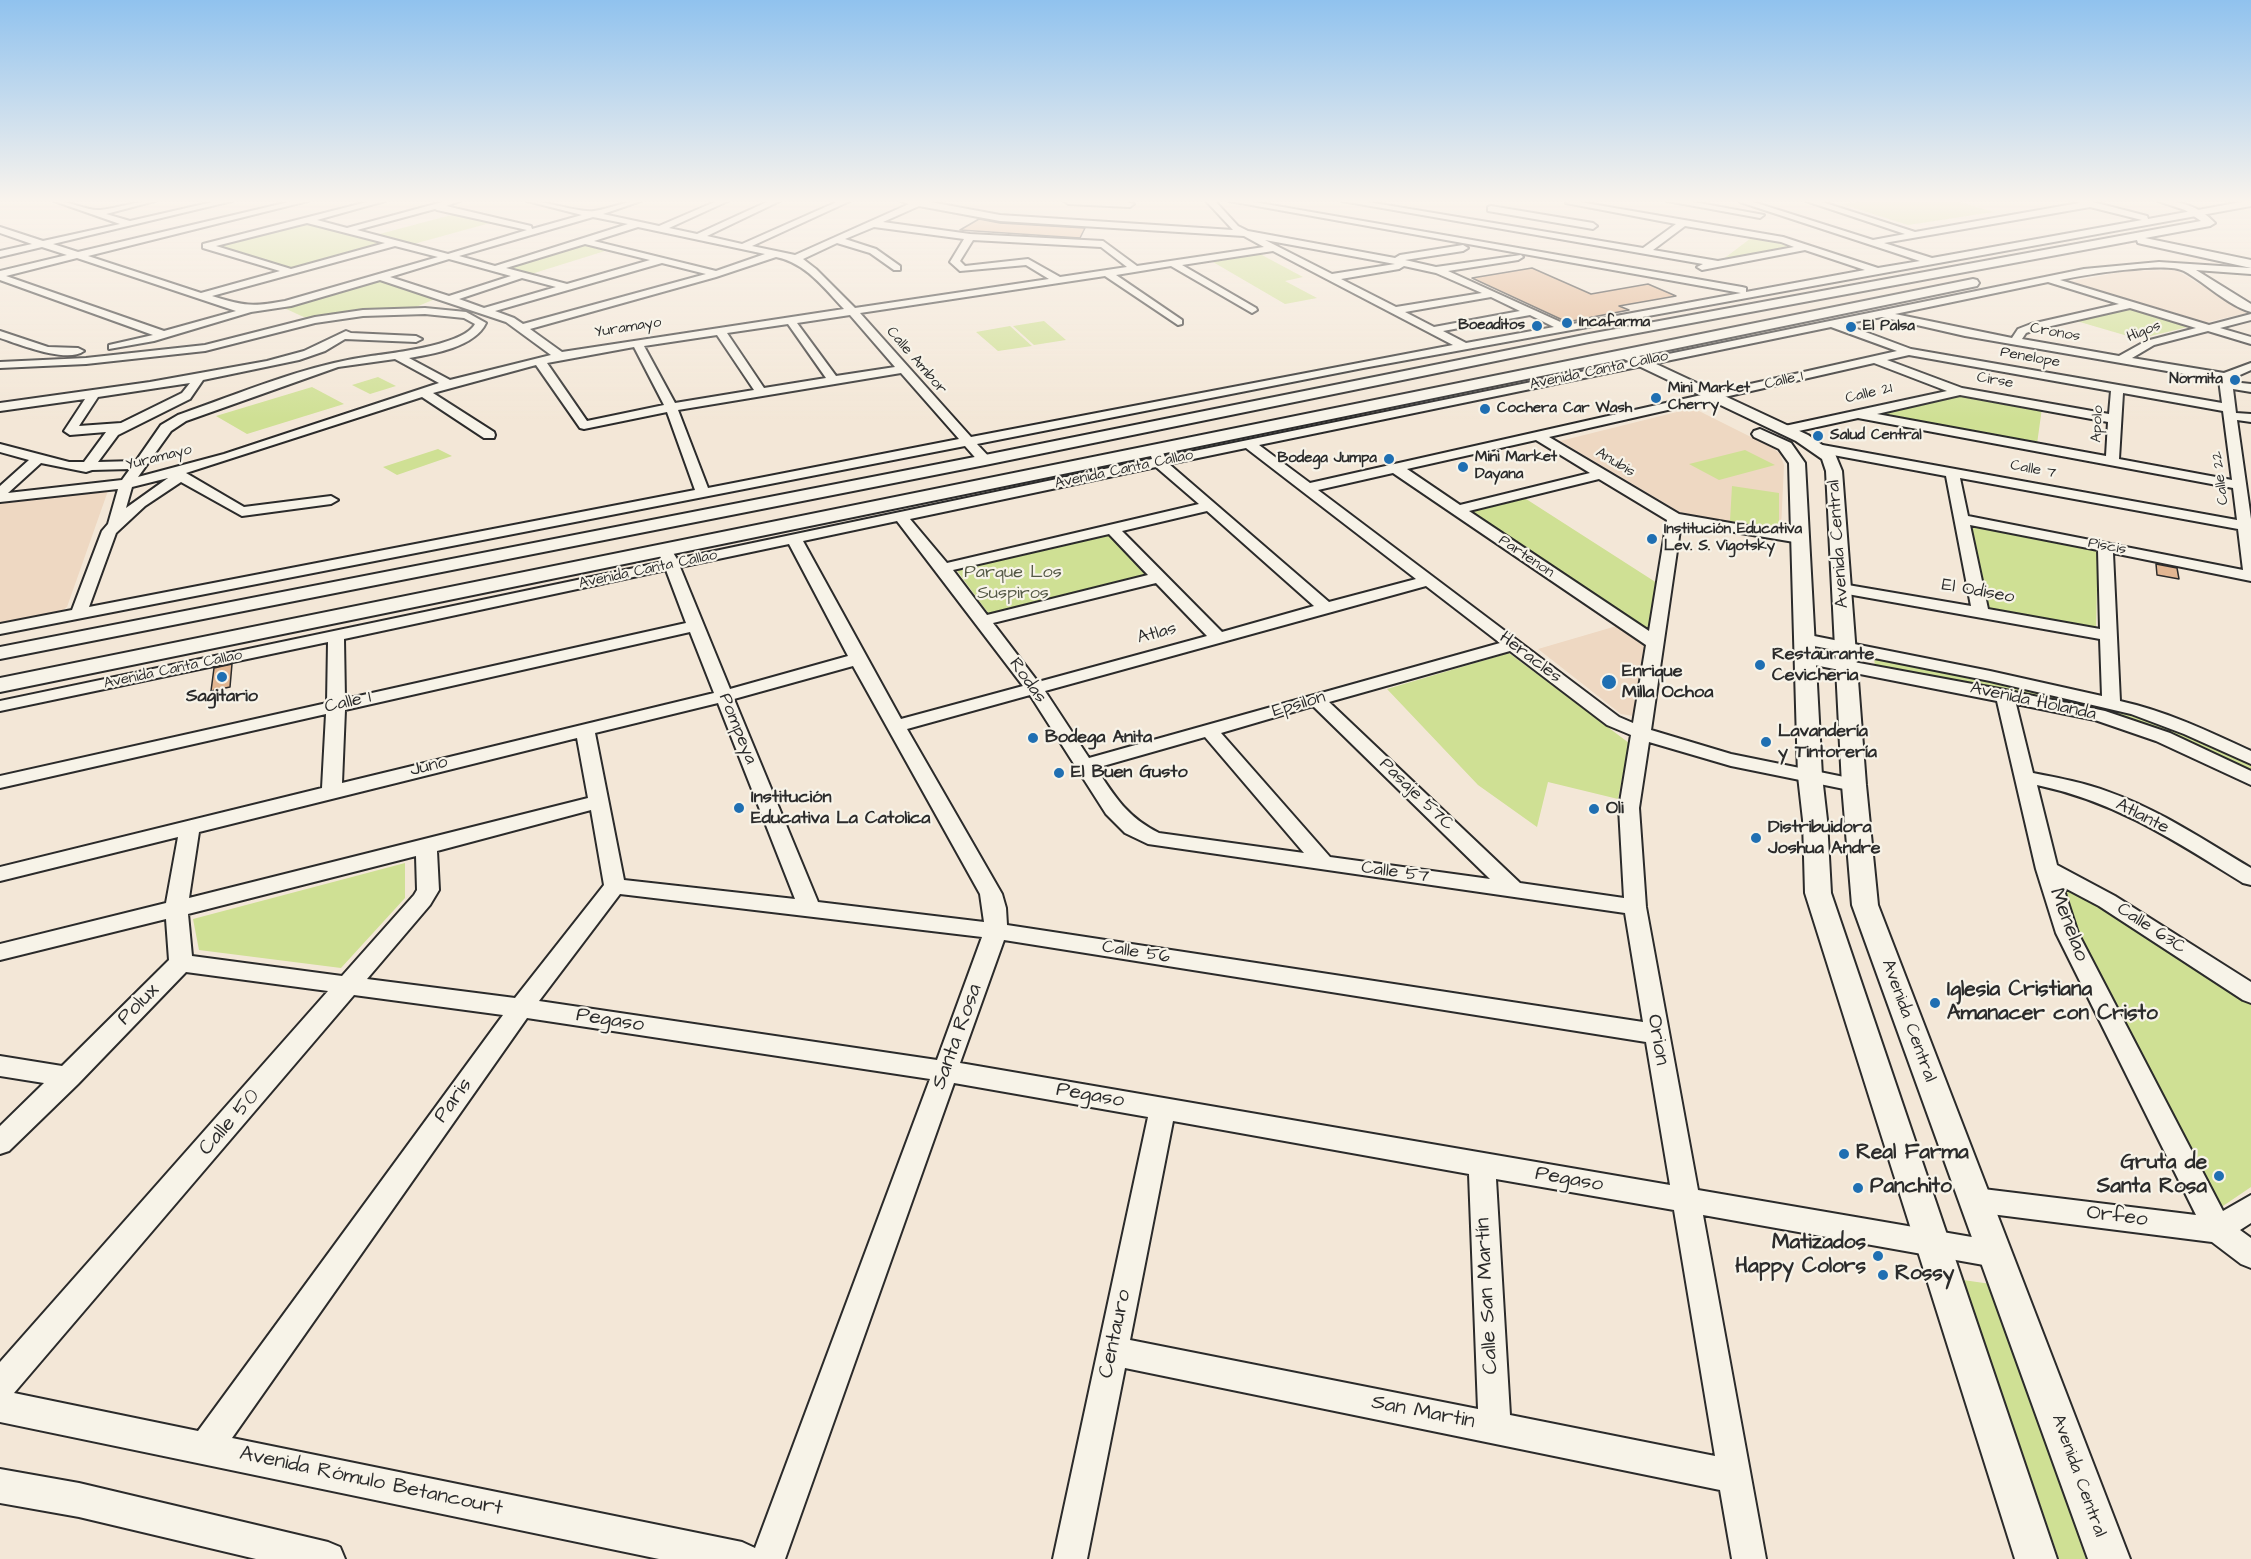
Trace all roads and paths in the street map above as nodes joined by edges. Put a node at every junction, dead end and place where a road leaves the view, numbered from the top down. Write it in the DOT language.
graph roads {
  1 [pos="133,274"];
  2 [pos="156,274"];
  3 [pos="285,274"];
  4 [pos="379,274"];
  5 [pos="511,274"];
  6 [pos="615,274"];
  7 [pos="716,274"];
  8 [pos="816,274"];
  9 [pos="1048,274"];
  10 [pos="1102,274"];
  11 [pos="1108,274"];
  12 [pos="1190,274"];
  13 [pos="1327,274"];
  14 [pos="1352,274"];
  15 [pos="1444,274"];
  16 [pos="1643,274"];
  17 [pos="1688,274"];
  18 [pos="1862,274"];
  19 [pos="1935,274"];
  20 [pos="2019,274"];
  21 [pos="2078,274"];
  22 [pos="2195,274"];
  23 [pos="0,275"];
  24 [pos="375,275"];
  25 [pos="520,276"];
  26 [pos="1333,277"];
  27 [pos="2047,279"];
  28 [pos="1058,280"];
  29 [pos="1679,280"];
  30 [pos="583,283"];
  31 [pos="567,287"];
  32 [pos="1861,288"];
  33 [pos="2222,291"];
  34 [pos="214,292"];
  35 [pos="1759,292"];
  36 [pos="2249,293"];
  37 [pos="1493,294"];
  38 [pos="201,296"];
  39 [pos="633,297"];
  40 [pos="450,299"];
  41 [pos="2132,305"];
  42 [pos="256,307"];
  43 [pos="2251,309"];
  44 [pos="485,310"];
  45 [pos="1252,310"];
  46 [pos="1396,310"];
  47 [pos="852,311"];
  48 [pos="1532,312"];
  49 [pos="1880,314"];
  50 [pos="2251,317"];
  51 [pos="790,320"];
  52 [pos="1178,322"];
  53 [pos="1830,323"];
  54 [pos="521,328"];
  55 [pos="2207,328"];
  56 [pos="1433,330"];
  57 [pos="720,331"];
  58 [pos="0,334"];
  59 [pos="164,335"];
  60 [pos="1568,335"];
  61 [pos="1589,338"];
  62 [pos="416,339"];
  63 [pos="2015,341"];
  64 [pos="2251,341"];
  65 [pos="637,344"];
  66 [pos="1465,347"];
  67 [pos="1909,352"];
  68 [pos="308,354"];
  69 [pos="561,356"];
  70 [pos="399,357"];
  71 [pos="539,360"];
  72 [pos="1618,360"];
  73 [pos="1876,360"];
  74 [pos="2120,360"];
  75 [pos="0,365"];
  76 [pos="2251,366"];
  77 [pos="903,369"];
  78 [pos="198,379"];
  79 [pos="833,380"];
  80 [pos="2226,381"];
  81 [pos="449,384"];
  82 [pos="156,385"];
  83 [pos="2251,388"];
  84 [pos="2117,389"];
  85 [pos="264,391"];
  86 [pos="1959,391"];
  87 [pos="423,392"];
  88 [pos="761,392"];
  89 [pos="95,393"];
  90 [pos="1704,399"];
  91 [pos="0,407"];
  92 [pos="671,407"];
  93 [pos="2230,412"];
  94 [pos="1859,414"];
  95 [pos="2251,418"];
  96 [pos="2113,419"];
  97 [pos="114,427"];
  98 [pos="1785,430"];
  99 [pos="489,435"];
  100 [pos="1538,436"];
  101 [pos="966,441"];
  102 [pos="1248,443"];
  103 [pos="0,448"];
  104 [pos="1817,448"];
  105 [pos="2234,451"];
  106 [pos="2251,453"];
  107 [pos="19,454"];
  108 [pos="1157,455"];
  109 [pos="0,456"];
  110 [pos="39,458"];
  111 [pos="985,460"];
  112 [pos="2112,461"];
  113 [pos="139,465"];
  114 [pos="202,465"];
  115 [pos="87,468"];
  116 [pos="1397,470"];
  117 [pos="1952,472"];
  118 [pos="1601,474"];
  119 [pos="181,477"];
  120 [pos="126,484"];
  121 [pos="2238,485"];
  122 [pos="1307,488"];
  123 [pos="0,493"];
  124 [pos="703,493"];
  125 [pos="0,498"];
  126 [pos="331,500"];
  127 [pos="1210,506"];
  128 [pos="1458,510"];
  129 [pos="901,517"];
  130 [pos="1675,518"];
  131 [pos="1962,519"];
  132 [pos="115,523"];
  133 [pos="2245,523"];
  134 [pos="1112,529"];
  135 [pos="794,539"];
  136 [pos="1800,539"];
  137 [pos="2105,546"];
  138 [pos="669,557"];
  139 [pos="943,568"];
  140 [pos="2251,572"];
  141 [pos="1159,577"];
  142 [pos="1429,580"];
  143 [pos="1842,589"];
  144 [pos="1326,608"];
  145 [pos="1980,612"];
  146 [pos="78,615"];
  147 [pos="983,621"];
  148 [pos="696,626"];
  149 [pos="0,629"];
  150 [pos="2107,635"];
  151 [pos="336,636"];
  152 [pos="1219,638"];
  153 [pos="1656,644"];
  154 [pos="1512,645"];
  155 [pos="1845,646"];
  156 [pos="1804,648"];
  157 [pos="0,653"];
  158 [pos="858,659"];
  159 [pos="1847,665"];
  160 [pos="0,685"];
  161 [pos="1034,688"];
  162 [pos="2005,695"];
  163 [pos="724,696"];
  164 [pos="1317,700"];
  165 [pos="2111,704"];
  166 [pos="0,706"];
  167 [pos="336,706"];
  168 [pos="896,726"];
  169 [pos="585,729"];
  170 [pos="1209,730"];
  171 [pos="1642,734"];
  172 [pos="2251,758"];
  173 [pos="1085,765"];
  174 [pos="1810,776"];
  175 [pos="2025,777"];
  176 [pos="2251,779"];
  177 [pos="0,782"];
  178 [pos="1854,785"];
  179 [pos="333,791"];
  180 [pos="598,802"];
  181 [pos="190,827"];
  182 [pos="1155,839"];
  183 [pos="426,847"];
  184 [pos="1324,863"];
  185 [pos="2047,869"];
  186 [pos="0,874"];
  187 [pos="2251,878"];
  188 [pos="615,886"];
  189 [pos="1514,890"];
  190 [pos="176,908"];
  191 [pos="808,908"];
  192 [pos="1635,908"];
  193 [pos="996,931"];
  194 [pos="0,952"];
  195 [pos="181,963"];
  196 [pos="350,985"];
  197 [pos="2251,994"];
  198 [pos="521,1008"];
  199 [pos="1656,1034"];
  200 [pos="0,1066"];
  201 [pos="946,1071"];
  202 [pos="69,1077"];
  203 [pos="1162,1109"];
  204 [pos="0,1143"];
  205 [pos="1482,1165"];
  206 [pos="1686,1200"];
  207 [pos="1975,1200"];
  208 [pos="2251,1207"];
  209 [pos="2218,1230"];
  210 [pos="1932,1243"];
  211 [pos="1995,1254"];
  212 [pos="2251,1255"];
  213 [pos="1113,1351"];
  214 [pos="0,1385"];
  215 [pos="0,1406"];
  216 [pos="1495,1427"];
  217 [pos="205,1448"];
  218 [pos="1734,1476"];
  219 [pos="0,1486"];
  220 [pos="328,1559"];
  221 [pos="742,1559"];
  222 [pos="768,1559"];
  223 [pos="1070,1559"];
  224 [pos="1749,1559"];
  225 [pos="2036,1559"];
  226 [pos="2109,1559"];
  1 -- 38 [label="street"];
  2 -- 34 [label="street"];
  3 -- 34 [label="street"];
  4 -- 24 [label="street"];
  5 -- 25 [label="street"];
  6 -- 30 [label="street"];
  7 -- 39 [label="street"];
  8 -- 47 [label="street, Calle Ambor"];
  9 -- 28 [label="street"];
  10 -- 28 [label="street, Yuramayo"];
  11 -- 52 [label="street"];
  12 -- 45 [label="street"];
  13 -- 26 [label="street"];
  14 -- 26 [label="street"];
  15 -- 37 [label="street, Avenida Central"];
  16 -- 29 [label="street"];
  17 -- 29 [label="street"];
  18 -- 35 [label="street, Avenida Canta Callao"];
  19 -- 32 [label="main road, Avenida Canta Callao"];
  20 -- 72 [label="main road, Avenida Canta Callao"];
  21 -- 27 [label="street, Avenida Canta Callao"];
  22 -- 33 [label="street"];
  23 -- 59 [label="street"];
  24 -- 40 [label="street"];
  24 -- 42 [label="street"];
  25 -- 31 [label="street"];
  25 -- 40 [label="street"];
  26 -- 46 [label="street"];
  27 -- 41 [label="street"];
  27 -- 49 [label="street, Avenida Canta Callao"];
  28 -- 47 [label="street, Yuramayo"];
  29 -- 35 [label="street"];
  30 -- 31 [label="street"];
  30 -- 39 [label="street"];
  31 -- 44 [label="street"];
  32 -- 35 [label="main road"];
  32 -- 61 [label="main road, Avenida Canta Callao"];
  33 -- 36 [label="street"];
  33 -- 43 [label="street"];
  34 -- 38 [label="street"];
  34 -- 42 [label="street"];
  35 -- 60 [label="street, Avenida Canta Callao"];
  37 -- 46 [label="street"];
  37 -- 48 [label="street, Avenida Central"];
  38 -- 42 [label="street"];
  39 -- 54 [label="street"];
  40 -- 44 [label="street"];
  41 -- 55 [label="street"];
  41 -- 63 [label="street"];
  42 -- 59 [label="street"];
  44 -- 54 [label="street"];
  46 -- 56 [label="street"];
  47 -- 51 [label="street, Yuramayo"];
  47 -- 77 [label="street, Calle Ambor"];
  48 -- 56 [label="street"];
  48 -- 60 [label="street, Avenida Central"];
  49 -- 53 [label="street, Avenida Canta Callao"];
  49 -- 63 [label="street, Cronos"];
  50 -- 55 [label="street, Higos"];
  51 -- 57 [label="street, Yuramayo"];
  51 -- 79 [label="street"];
  53 -- 67 [label="street, Penelope"];
  53 -- 72 [label="street, Avenida Canta Callao"];
  54 -- 69 [label="street"];
  55 -- 64 [label="street"];
  55 -- 74 [label="street, Higos"];
  56 -- 66 [label="street"];
  57 -- 65 [label="street, Yuramayo"];
  57 -- 88 [label="street"];
  58 -- 59 [label="street"];
  60 -- 61 [label="main road, Avenida Canta Callao"];
  60 -- 66 [label="street, Avenida Canta Callao"];
  60 -- 72 [label="main road, Avenida Central"];
  60 -- 111 [label="main road, Avenida Canta Callao"];
  61 -- 72 [label="main road"];
  61 -- 72 [label="main road, Avenida Central"];
  62 -- 68 [label="street"];
  63 -- 74 [label="street, Cronos"];
  65 -- 69 [label="street, Yuramayo"];
  65 -- 92 [label="street"];
  66 -- 101 [label="street, Avenida Canta Callao"];
  67 -- 73 [label="street, Calle 1"];
  67 -- 84 [label="street, Penelope"];
  68 -- 78 [label="street"];
  68 -- 85 [label="street"];
  69 -- 71 [label="street, Yuramayo"];
  70 -- 75 [label="street"];
  70 -- 81 [label="street"];
  70 -- 85 [label="street"];
  71 -- 81 [label="street, Yuramayo"];
  71 -- 92 [label="street"];
  72 -- 90 [label="main road, Avenida Central"];
  72 -- 102 [label="street, Avenida Canta Callao"];
  72 -- 108 [label="main road, Avenida Canta Callao"];
  73 -- 86 [label="street, Cirse"];
  73 -- 90 [label="street, Calle 1"];
  74 -- 80 [label="street, Cronos"];
  76 -- 80 [label="street"];
  77 -- 79 [label="street"];
  77 -- 101 [label="street, Calle Ambor"];
  78 -- 82 [label="street"];
  78 -- 97 [label="street"];
  79 -- 88 [label="street"];
  80 -- 83 [label="street, Cronos"];
  80 -- 93 [label="street, Calle 22"];
  81 -- 87 [label="street, Yuramayo"];
  82 -- 89 [label="street"];
  82 -- 97 [label="street"];
  84 -- 93 [label="street, Penelope"];
  84 -- 96 [label="street, Apolo"];
  85 -- 113 [label="street"];
  86 -- 94 [label="street, Calle 21"];
  86 -- 96 [label="street, Cirse"];
  87 -- 99 [label="street"];
  87 -- 114 [label="street, Yuramayo"];
  88 -- 92 [label="street"];
  89 -- 91 [label="street"];
  89 -- 97 [label="street"];
  90 -- 98 [label="main road, Avenida Central"];
  90 -- 100 [label="street, Calle 1"];
  90 -- 136 [label="main road, Avenida Central"];
  92 -- 124 [label="street"];
  93 -- 95 [label="street, Penelope"];
  93 -- 105 [label="street, Calle 22"];
  94 -- 98 [label="street, Calle 21"];
  94 -- 112 [label="street"];
  96 -- 112 [label="street, Apolo"];
  97 -- 115 [label="street"];
  98 -- 104 [label="main road, Avenida Central"];
  100 -- 116 [label="street, Calle 1"];
  100 -- 118 [label="street, Anubis"];
  101 -- 111 [label="street, Calle Ambor"];
  101 -- 124 [label="street, Avenida Canta Callao"];
  102 -- 108 [label="street, Avenida Canta Callao"];
  102 -- 122 [label="street, Heracles"];
  103 -- 107 [label="street"];
  104 -- 117 [label="street, Calle 7"];
  104 -- 143 [label="main road, Avenida Central"];
  105 -- 106 [label="street"];
  105 -- 121 [label="street, Calle 22"];
  107 -- 109 [label="street"];
  107 -- 110 [label="street"];
  108 -- 127 [label="street"];
  108 -- 129 [label="street, Avenida Canta Callao"];
  108 -- 138 [label="main road, Avenida Canta Callao"];
  110 -- 115 [label="street"];
  110 -- 123 [label="street"];
  111 -- 157 [label="main road, Avenida Canta Callao"];
  112 -- 121 [label="street"];
  113 -- 115 [label="street"];
  113 -- 120 [label="street"];
  114 -- 119 [label="street"];
  114 -- 120 [label="street, Yuramayo"];
  116 -- 122 [label="street, Calle 1"];
  116 -- 128 [label="street, Partenon"];
  117 -- 131 [label="street"];
  117 -- 133 [label="street, Calle 7"];
  118 -- 128 [label="street"];
  118 -- 130 [label="street, Anubis"];
  119 -- 126 [label="street"];
  119 -- 132 [label="street"];
  120 -- 125 [label="street, Yuramayo"];
  120 -- 132 [label="street"];
  121 -- 133 [label="street, Calle 22"];
  122 -- 142 [label="street, Heracles"];
  124 -- 146 [label="street, Avenida Canta Callao"];
  127 -- 134 [label="street"];
  127 -- 144 [label="street"];
  128 -- 153 [label="street, Partenon"];
  129 -- 135 [label="street, Avenida Canta Callao"];
  129 -- 139 [label="street, Rodas"];
  130 -- 136 [label="street"];
  130 -- 153 [label="street, Orion"];
  131 -- 137 [label="street, Piscis"];
  131 -- 145 [label="street"];
  132 -- 146 [label="street"];
  133 -- 140 [label="street, Calle 22"];
  134 -- 139 [label="street"];
  134 -- 141 [label="street"];
  135 -- 138 [label="street, Avenida Canta Callao"];
  135 -- 158 [label="street, Santa Rosa"];
  136 -- 156 [label="main road, Avenida Central"];
  137 -- 140 [label="street, Piscis"];
  137 -- 150 [label="street"];
  138 -- 148 [label="street, Pompeya"];
  138 -- 151 [label="street, Avenida Canta Callao"];
  138 -- 160 [label="main road, Avenida Canta Callao"];
  139 -- 147 [label="street, Rodas"];
  141 -- 147 [label="street"];
  141 -- 152 [label="street"];
  142 -- 144 [label="street, Atlas"];
  142 -- 154 [label="street, Heracles"];
  143 -- 145 [label="street, El Odiseo"];
  143 -- 155 [label="main road, Avenida Central"];
  144 -- 152 [label="street, Atlas"];
  145 -- 150 [label="street, El Odiseo"];
  146 -- 149 [label="street, Avenida Canta Callao"];
  147 -- 161 [label="street, Rodas"];
  148 -- 163 [label="street, Pompeya"];
  148 -- 167 [label="street, Calle 1"];
  150 -- 165 [label="street"];
  151 -- 166 [label="street, Avenida Canta Callao"];
  151 -- 167 [label="street"];
  152 -- 161 [label="street, Atlas"];
  153 -- 171 [label="street, Orion"];
  154 -- 164 [label="street, Epsilon"];
  154 -- 171 [label="street, Heracles"];
  155 -- 156 [label="street, Avenida Holanda"];
  155 -- 159 [label="main road, Avenida Central"];
  155 -- 165 [label="street, Avenida Holanda"];
  156 -- 159 [label="street, Avenida Holanda"];
  156 -- 174 [label="main road, Avenida Central"];
  158 -- 163 [label="street, Juno"];
  158 -- 168 [label="street, Santa Rosa"];
  159 -- 162 [label="street, Avenida Holanda"];
  159 -- 178 [label="main road, Avenida Central"];
  161 -- 168 [label="street, Atlas"];
  161 -- 173 [label="street, Rodas"];
  162 -- 175 [label="street, Menelao"];
  162 -- 176 [label="street, Avenida Holanda"];
  163 -- 169 [label="street, Juno"];
  163 -- 191 [label="street, Pompeya"];
  164 -- 170 [label="street, Epsilon"];
  164 -- 189 [label="street, Pasaje 57C"];
  165 -- 172 [label="street, Avenida Holanda"];
  167 -- 177 [label="street, Calle 1"];
  167 -- 179 [label="street"];
  168 -- 193 [label="street, Santa Rosa"];
  169 -- 179 [label="street, Juno"];
  169 -- 180 [label="street"];
  170 -- 173 [label="street, Epsilon"];
  170 -- 184 [label="street"];
  171 -- 174 [label="street, Heracles"];
  171 -- 192 [label="street, Orion"];
  173 -- 182 [label="street, Rodas"];
  174 -- 178 [label="street, Heracles"];
  174 -- 210 [label="main road, Avenida Central"];
  175 -- 185 [label="street, Menelao"];
  175 -- 187 [label="street, Atlante"];
  178 -- 207 [label="main road, Avenida Central"];
  179 -- 181 [label="street, Juno"];
  180 -- 183 [label="street"];
  180 -- 188 [label="street"];
  181 -- 186 [label="street, Juno"];
  181 -- 190 [label="street"];
  182 -- 184 [label="street, Calle 57"];
  183 -- 190 [label="street"];
  183 -- 196 [label="street, Calle 50"];
  184 -- 189 [label="street, Calle 57"];
  185 -- 197 [label="street, Calle 63C"];
  185 -- 209 [label="street, Menelao"];
  188 -- 191 [label="street, Calle 56"];
  188 -- 198 [label="street, Paris"];
  189 -- 192 [label="street, Calle 57"];
  190 -- 194 [label="street"];
  190 -- 195 [label="street"];
  191 -- 193 [label="street, Calle 56"];
  192 -- 199 [label="street, Orion"];
  193 -- 199 [label="street, Calle 56"];
  193 -- 201 [label="street, Santa Rosa"];
  195 -- 196 [label="street, Pegaso"];
  195 -- 202 [label="street, Polux"];
  196 -- 198 [label="street, Pegaso"];
  196 -- 214 [label="street, Calle 50"];
  198 -- 201 [label="street, Pegaso"];
  198 -- 217 [label="street, Paris"];
  199 -- 206 [label="street, Orion"];
  200 -- 202 [label="street"];
  201 -- 203 [label="street, Pegaso"];
  201 -- 222 [label="street, Santa Rosa"];
  202 -- 204 [label="street, Polux"];
  203 -- 205 [label="street, Pegaso"];
  203 -- 213 [label="street, Centauro"];
  205 -- 206 [label="street, Pegaso"];
  205 -- 216 [label="street, Calle San Martín"];
  206 -- 210 [label="street, Pegaso"];
  206 -- 218 [label="street, Orion"];
  207 -- 209 [label="street, Orfeo"];
  207 -- 211 [label="main road, Avenida Central"];
  208 -- 209 [label="street"];
  209 -- 212 [label="street, Menelao"];
  210 -- 211 [label="street, Pegaso"];
  210 -- 225 [label="main road, Avenida Central"];
  211 -- 226 [label="main road, Avenida Central"];
  213 -- 216 [label="street, San Martin"];
  213 -- 223 [label="street, Centauro"];
  215 -- 217 [label="street, Avenida Rómulo Betancourt"];
  216 -- 218 [label="street, San Martin"];
  217 -- 221 [label="street, Avenida Rómulo Betancourt"];
  218 -- 224 [label="street, Orion"];
  219 -- 220 [label="street"];
}
